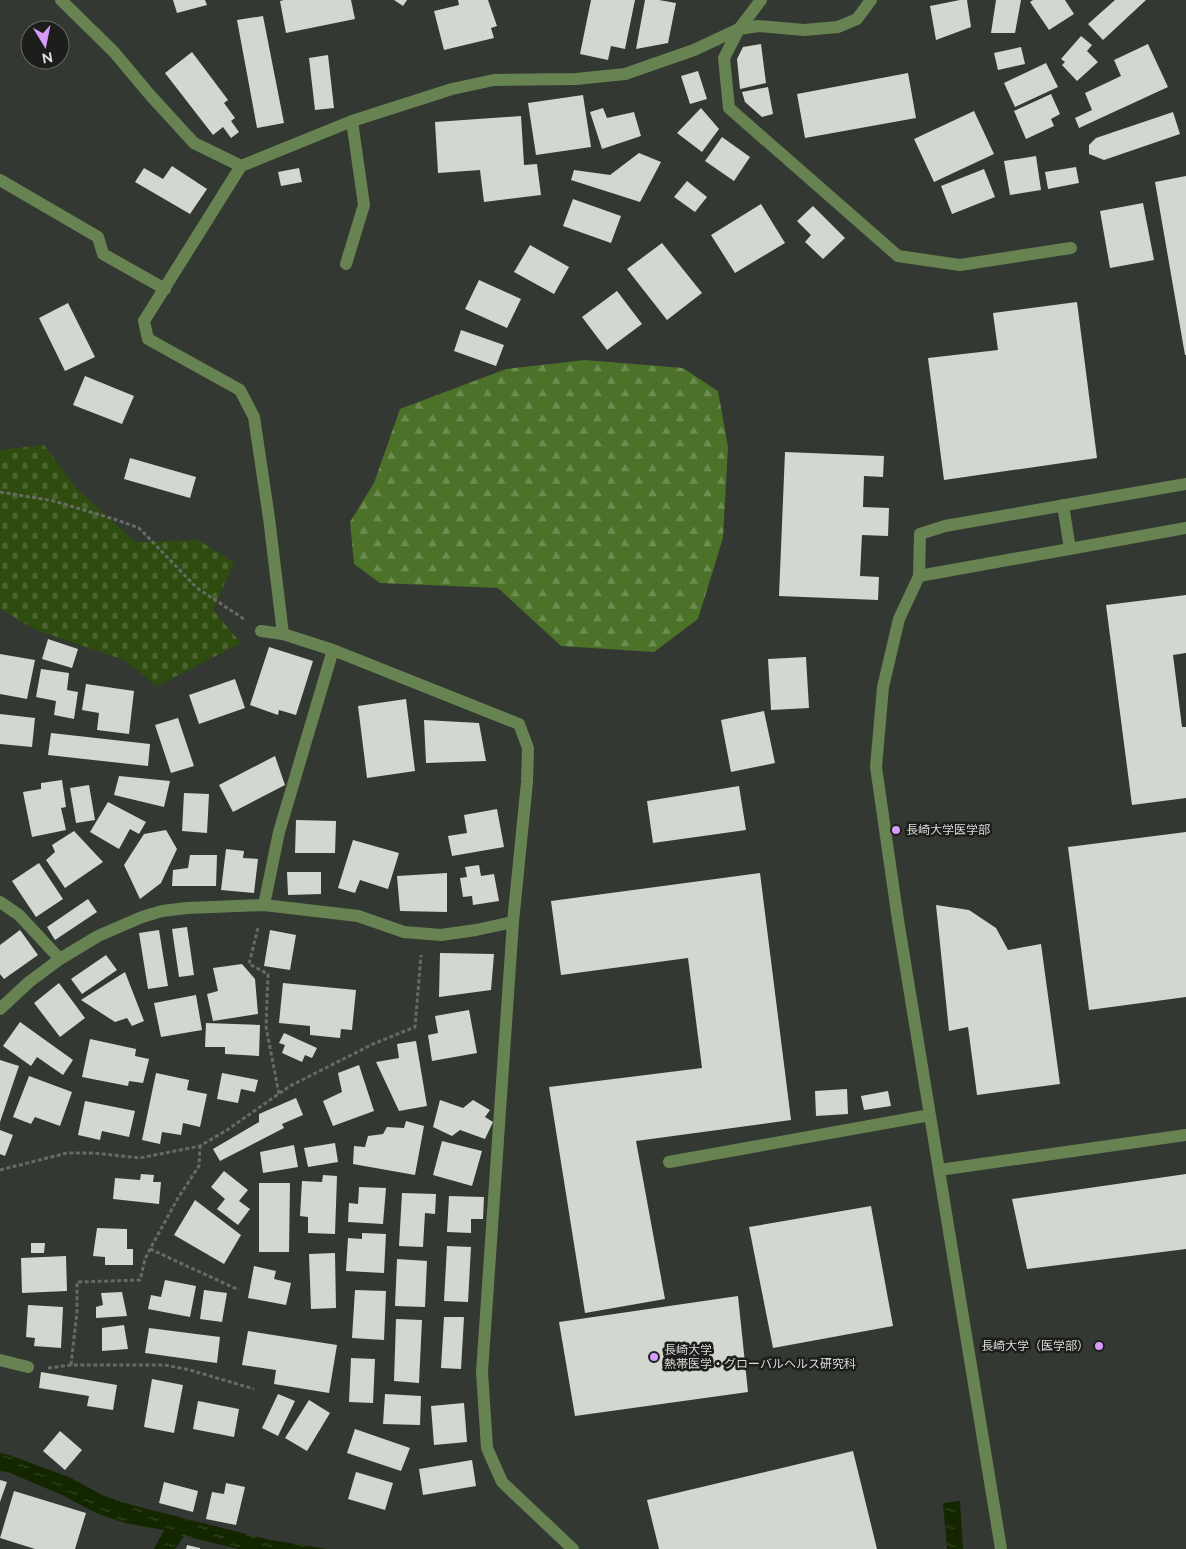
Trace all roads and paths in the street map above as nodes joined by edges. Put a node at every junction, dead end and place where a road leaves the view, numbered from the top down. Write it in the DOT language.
graph roads {
  1 [pos="61,0"];
  2 [pos="761,0"];
  3 [pos="871,0"];
  4 [pos="739,29"];
  5 [pos="352,121"];
  6 [pos="241,166"];
  7 [pos="0,180"];
  8 [pos="1071,248"];
  9 [pos="346,264"];
  10 [pos="165,289"];
  11 [pos="1186,484"];
  12 [pos="0,492"];
  13 [pos="1063,506"];
  14 [pos="1186,528"];
  15 [pos="1070,549"];
  16 [pos="919,576"];
  17 [pos="261,631"];
  18 [pos="283,634"];
  19 [pos="333,650"];
  20 [pos="0,902"];
  21 [pos="264,905"];
  22 [pos="513,922"];
  23 [pos="422,934"];
  24 [pos="60,959"];
  25 [pos="0,1009"];
  26 [pos="279,1094"];
  27 [pos="930,1115"];
  28 [pos="1186,1135"];
  29 [pos="200,1146"];
  30 [pos="669,1162"];
  31 [pos="0,1170"];
  32 [pos="939,1170"];
  33 [pos="150,1249"];
  34 [pos="239,1290"];
  35 [pos="0,1360"];
  36 [pos="71,1366"];
  37 [pos="28,1367"];
  38 [pos="254,1389"];
  39 [pos="573,1549"];
  40 [pos="1001,1549"];
  1 -- 6 [label="street"];
  2 -- 4 [label="street"];
  3 -- 4 [label="street"];
  4 -- 5 [label="street"];
  4 -- 8 [label="street"];
  5 -- 6 [label="street"];
  5 -- 9 [label="street"];
  6 -- 10 [label="street"];
  7 -- 10 [label="street"];
  10 -- 18 [label="street"];
  11 -- 13 [label="street"];
  12 -- 17 [label="path"];
  13 -- 15 [label="street"];
  13 -- 16 [label="street"];
  14 -- 15 [label="street"];
  15 -- 16 [label="street"];
  16 -- 27 [label="street"];
  17 -- 18 [label="street"];
  18 -- 19 [label="street"];
  19 -- 21 [label="street"];
  19 -- 22 [label="street"];
  20 -- 24 [label="street"];
  21 -- 23 [label="street"];
  21 -- 24 [label="street"];
  21 -- 26 [label="path"];
  22 -- 23 [label="street"];
  22 -- 39 [label="street"];
  23 -- 26 [label="path"];
  24 -- 25 [label="street"];
  26 -- 29 [label="path"];
  27 -- 30 [label="street"];
  27 -- 32 [label="street"];
  28 -- 32 [label="street"];
  29 -- 31 [label="path"];
  29 -- 33 [label="path"];
  32 -- 40 [label="street"];
  33 -- 34 [label="path"];
  33 -- 36 [label="path"];
  35 -- 37 [label="street"];
  36 -- 37 [label="path"];
  36 -- 38 [label="path"];
}
